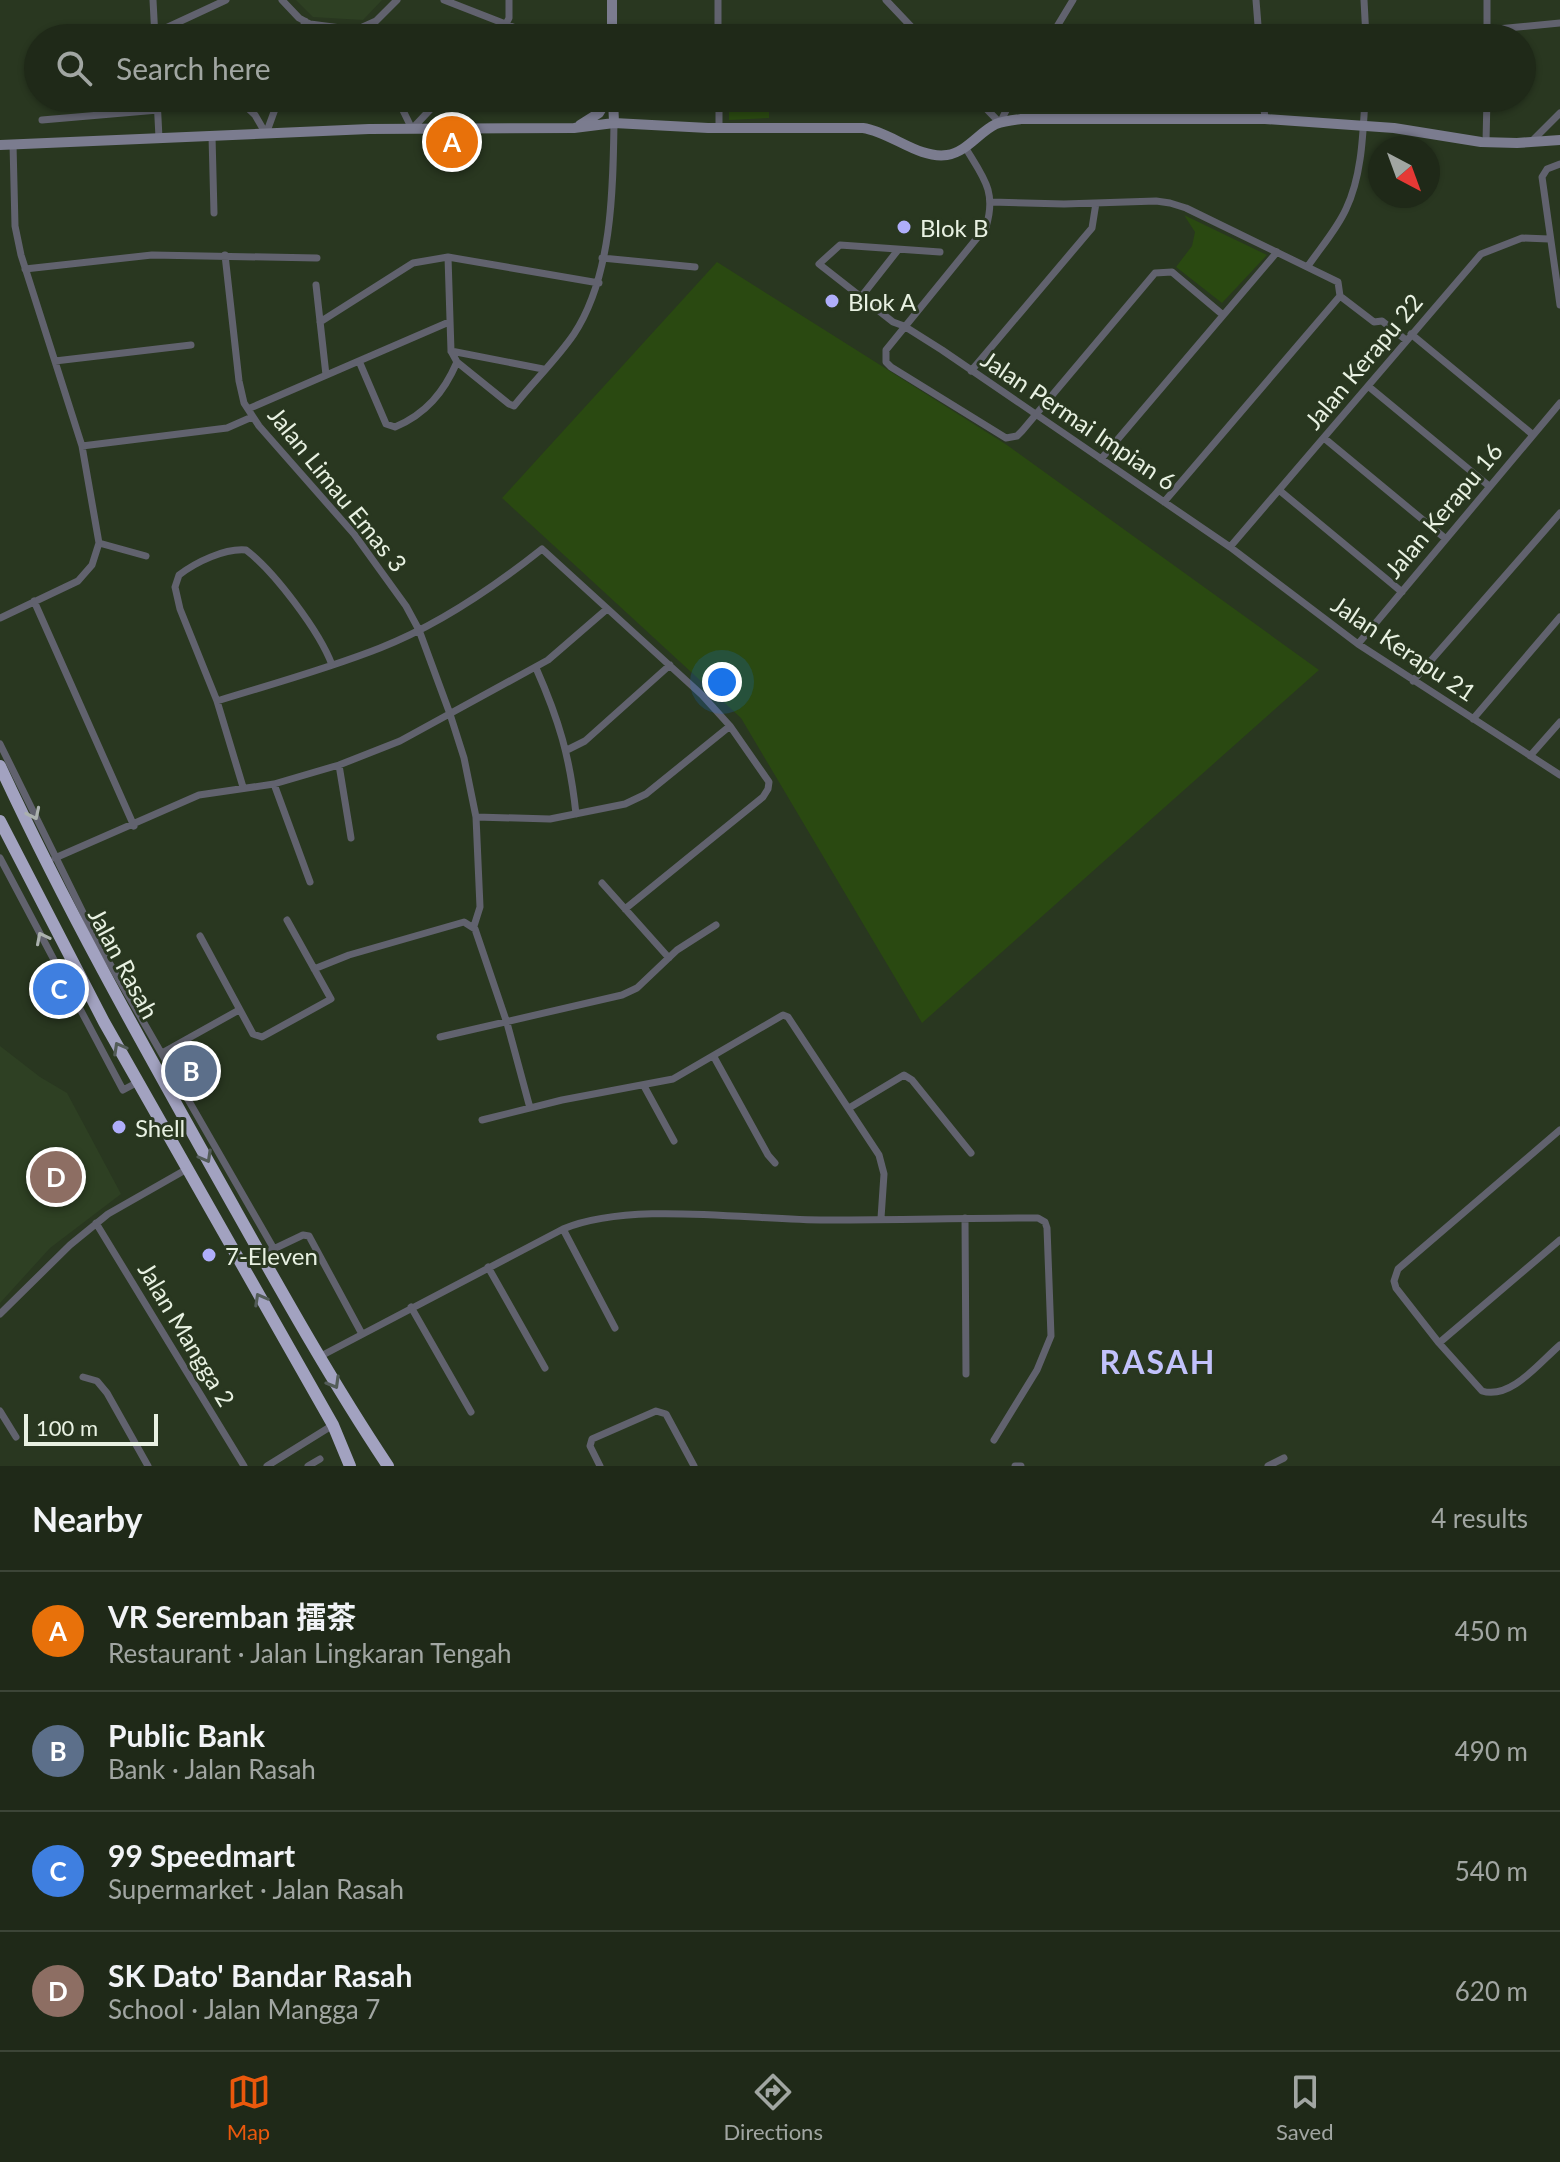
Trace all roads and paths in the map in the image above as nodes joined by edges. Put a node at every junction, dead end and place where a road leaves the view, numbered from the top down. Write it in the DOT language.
graph roads {
  1 [pos="153,0"];
  2 [pos="226,0"];
  3 [pos="282,0"];
  4 [pos="397,0"];
  5 [pos="444,0"];
  6 [pos="509,0"];
  7 [pos="612,0"];
  8 [pos="718,0"];
  9 [pos="886,0"];
  10 [pos="1073,0"];
  11 [pos="1256,0"];
  12 [pos="1364,0"];
  13 [pos="1487,0"];
  14 [pos="305,21"];
  15 [pos="1560,23"];
  16 [pos="156,24"];
  17 [pos="177,24"];
  18 [pos="304,24"];
  19 [pos="310,24"];
  20 [pos="370,24"];
  21 [pos="507,24"];
  22 [pos="612,24"];
  23 [pos="718,24"];
  24 [pos="909,24"];
  25 [pos="1058,24"];
  26 [pos="1258,24"];
  27 [pos="1365,24"];
  28 [pos="1487,24"];
  29 [pos="1536,28"];
  30 [pos="135,112"];
  31 [pos="158,112"];
  32 [pos="252,112"];
  33 [pos="274,112"];
  34 [pos="404,112"];
  35 [pos="428,112"];
  36 [pos="600,112"];
  37 [pos="612,112"];
  38 [pos="719,112"];
  39 [pos="989,112"];
  40 [pos="1005,112"];
  41 [pos="1264,112"];
  42 [pos="1364,112"];
  43 [pos="1486,112"];
  44 [pos="1560,113"];
  45 [pos="1265,119"];
  46 [pos="42,120"];
  47 [pos="614,123"];
  48 [pos="1000,123"];
  49 [pos="1363,124"];
  50 [pos="574,128"];
  51 [pos="719,128"];
  52 [pos="412,129"];
  53 [pos="266,134"];
  54 [pos="212,136"];
  55 [pos="159,138"];
  56 [pos="1560,140"];
  57 [pos="1486,142"];
  58 [pos="1531,143"];
  59 [pos="13,144"];
  60 [pos="0,145"];
  61 [pos="965,147"];
  62 [pos="1560,164"];
  63 [pos="991,202"];
  64 [pos="1096,203"];
  65 [pos="214,213"];
  66 [pos="1549,239"];
  67 [pos="898,250"];
  68 [pos="940,252"];
  69 [pos="1277,252"];
  70 [pos="225,255"];
  71 [pos="448,257"];
  72 [pos="317,258"];
  73 [pos="602,258"];
  74 [pos="1308,266"];
  75 [pos="695,267"];
  76 [pos="25,269"];
  77 [pos="599,283"];
  78 [pos="316,285"];
  79 [pos="1340,296"];
  80 [pos="861,297"];
  81 [pos="1560,305"];
  82 [pos="1223,315"];
  83 [pos="320,322"];
  84 [pos="449,322"];
  85 [pos="904,326"];
  86 [pos="1409,337"];
  87 [pos="191,345"];
  88 [pos="451,351"];
  89 [pos="55,361"];
  90 [pos="359,361"];
  91 [pos="457,362"];
  92 [pos="543,369"];
  93 [pos="971,371"];
  94 [pos="326,375"];
  95 [pos="1368,386"];
  96 [pos="1560,403"];
  97 [pos="250,413"];
  98 [pos="1036,415"];
  99 [pos="1532,434"];
  100 [pos="1324,438"];
  101 [pos="82,446"];
  102 [pos="1101,459"];
  103 [pos="1489,486"];
  104 [pos="1279,490"];
  105 [pos="1164,502"];
  106 [pos="1560,513"];
  107 [pos="1446,539"];
  108 [pos="99,543"];
  109 [pos="1230,547"];
  110 [pos="146,556"];
  111 [pos="1402,592"];
  112 [pos="34,601"];
  113 [pos="607,609"];
  114 [pos="1560,617"];
  115 [pos="0,618"];
  116 [pos="419,630"];
  117 [pos="1358,644"];
  118 [pos="332,665"];
  119 [pos="670,665"];
  120 [pos="536,668"];
  121 [pos="1413,681"];
  122 [pos="217,701"];
  123 [pos="450,714"];
  124 [pos="1473,719"];
  125 [pos="1560,722"];
  126 [pos="730,726"];
  127 [pos="0,744"];
  128 [pos="567,750"];
  129 [pos="1530,756"];
  130 [pos="339,765"];
  131 [pos="0,766"];
  132 [pos="1560,775"];
  133 [pos="274,784"];
  134 [pos="243,787"];
  135 [pos="576,814"];
  136 [pos="476,817"];
  137 [pos="1,826"];
  138 [pos="134,826"];
  139 [pos="351,838"];
  140 [pos="0,858"];
  141 [pos="55,858"];
  142 [pos="310,882"];
  143 [pos="602,883"];
  144 [pos="625,909"];
  145 [pos="287,920"];
  146 [pos="716,925"];
  147 [pos="474,926"];
  148 [pos="200,936"];
  149 [pos="669,958"];
  150 [pos="314,969"];
  151 [pos="239,1010"];
  152 [pos="104,1022"];
  153 [pos="507,1023"];
  154 [pos="89,1029"];
  155 [pos="440,1037"];
  156 [pos="162,1053"];
  157 [pos="714,1057"];
  158 [pos="138,1082"];
  159 [pos="644,1086"];
  160 [pos="530,1108"];
  161 [pos="849,1108"];
  162 [pos="482,1120"];
  163 [pos="1560,1130"];
  164 [pos="674,1141"];
  165 [pos="971,1153"];
  166 [pos="775,1163"];
  167 [pos="187,1169"];
  168 [pos="881,1218"];
  169 [pos="965,1218"];
  170 [pos="96,1223"];
  171 [pos="563,1229"];
  172 [pos="1560,1240"];
  173 [pos="274,1249"];
  174 [pos="261,1255"];
  175 [pos="488,1267"];
  176 [pos="411,1307"];
  177 [pos="0,1314"];
  178 [pos="615,1328"];
  179 [pos="362,1334"];
  180 [pos="1439,1343"];
  181 [pos="1560,1345"];
  182 [pos="319,1357"];
  183 [pos="545,1368"];
  184 [pos="966,1374"];
  185 [pos="83,1377"];
  186 [pos="0,1411"];
  187 [pos="471,1412"];
  188 [pos="333,1425"];
  189 [pos="16,1437"];
  190 [pos="994,1440"];
  191 [pos="1284,1458"];
  192 [pos="320,1459"];
  193 [pos="148,1466"];
  194 [pos="244,1466"];
  195 [pos="267,1466"];
  196 [pos="308,1466"];
  197 [pos="350,1466"];
  198 [pos="388,1466"];
  199 [pos="600,1466"];
  200 [pos="694,1466"];
  201 [pos="1015,1466"];
  202 [pos="1021,1466"];
  203 [pos="1268,1466"];
  1 -- 16 [label="street"];
  2 -- 17 [label="street"];
  3 -- 14 [label="street"];
  4 -- 20 [label="street"];
  5 -- 21 [label="street"];
  6 -- 21 [label="street"];
  7 -- 22 [label="street"];
  8 -- 23 [label="street"];
  9 -- 24 [label="street"];
  10 -- 25 [label="street"];
  11 -- 26 [label="street"];
  12 -- 27 [label="street"];
  13 -- 28 [label="street"];
  14 -- 18 [label="street"];
  14 -- 19 [label="street"];
  15 -- 29 [label="street"];
  30 -- 46 [label="street"];
  31 -- 55 [label="street"];
  32 -- 53 [label="street"];
  33 -- 53 [label="street"];
  34 -- 52 [label="street"];
  35 -- 52 [label="street"];
  36 -- 50 [label="street"];
  37 -- 47 [label="street"];
  38 -- 51 [label="street"];
  39 -- 48 [label="street"];
  40 -- 48 [label="street"];
  41 -- 45 [label="street"];
  42 -- 49 [label="street"];
  43 -- 57 [label="street"];
  44 -- 58 [label="street"];
  45 -- 48 [label="street"];
  45 -- 49 [label="street"];
  47 -- 50 [label="street"];
  47 -- 51 [label="street"];
  47 -- 73 [label="street"];
  48 -- 61 [label="street"];
  49 -- 57 [label="street"];
  49 -- 74 [label="street"];
  50 -- 52 [label="street"];
  51 -- 61 [label="street"];
  52 -- 53 [label="street"];
  53 -- 54 [label="street"];
  54 -- 55 [label="street"];
  54 -- 65 [label="street"];
  55 -- 59 [label="street"];
  56 -- 58 [label="street"];
  57 -- 58 [label="street"];
  59 -- 60 [label="street"];
  59 -- 76 [label="street"];
  61 -- 63 [label="street"];
  62 -- 66 [label="street"];
  63 -- 64 [label="street"];
  63 -- 85 [label="street"];
  64 -- 69 [label="street"];
  64 -- 93 [label="street"];
  66 -- 81 [label="street"];
  66 -- 86 [label="street, Jalan Kerapu 22"];
  67 -- 68 [label="street"];
  67 -- 80 [label="street"];
  67 -- 80 [label="street, Jalan Permai Impian 6"];
  69 -- 74 [label="street"];
  69 -- 82 [label="street"];
  70 -- 72 [label="street"];
  70 -- 76 [label="street"];
  70 -- 97 [label="street, Jalan Limau Emas 3"];
  71 -- 77 [label="street"];
  71 -- 83 [label="street"];
  71 -- 84 [label="street"];
  73 -- 75 [label="street"];
  73 -- 77 [label="street"];
  74 -- 79 [label="street"];
  76 -- 89 [label="street"];
  77 -- 92 [label="street"];
  78 -- 83 [label="street"];
  79 -- 86 [label="street"];
  79 -- 105 [label="street"];
  80 -- 85 [label="street, Jalan Permai Impian 6"];
  82 -- 98 [label="street"];
  82 -- 102 [label="street"];
  83 -- 94 [label="street"];
  84 -- 88 [label="street"];
  84 -- 90 [label="street"];
  85 -- 93 [label="street, Jalan Permai Impian 6"];
  85 -- 98 [label="street"];
  86 -- 95 [label="street, Jalan Kerapu 22"];
  86 -- 99 [label="street"];
  87 -- 89 [label="street"];
  88 -- 91 [label="street"];
  88 -- 92 [label="street"];
  89 -- 101 [label="street"];
  90 -- 91 [label="street"];
  90 -- 94 [label="street"];
  91 -- 92 [label="street"];
  93 -- 98 [label="street, Jalan Permai Impian 6"];
  94 -- 97 [label="street"];
  95 -- 100 [label="street, Jalan Kerapu 22"];
  95 -- 103 [label="street"];
  96 -- 99 [label="street, Jalan Kerapu 16"];
  97 -- 101 [label="street"];
  97 -- 116 [label="street, Jalan Limau Emas 3"];
  98 -- 102 [label="street, Jalan Permai Impian 6"];
  99 -- 103 [label="street, Jalan Kerapu 16"];
  100 -- 104 [label="street, Jalan Kerapu 22"];
  100 -- 107 [label="street"];
  101 -- 108 [label="street"];
  102 -- 105 [label="street, Jalan Permai Impian 6"];
  103 -- 107 [label="street, Jalan Kerapu 16"];
  104 -- 109 [label="street, Jalan Kerapu 22"];
  104 -- 111 [label="street"];
  105 -- 109 [label="street, Jalan Permai Impian 6"];
  106 -- 121 [label="street"];
  107 -- 111 [label="street, Jalan Kerapu 16"];
  108 -- 110 [label="street"];
  108 -- 112 [label="street"];
  109 -- 117 [label="street, Jalan Kerapu 21"];
  111 -- 117 [label="street, Jalan Kerapu 16"];
  112 -- 115 [label="street"];
  112 -- 138 [label="street"];
  113 -- 116 [label="street"];
  113 -- 119 [label="street"];
  113 -- 120 [label="street"];
  114 -- 124 [label="street"];
  116 -- 118 [label="street"];
  116 -- 123 [label="street, Jalan Limau Emas 3"];
  117 -- 121 [label="street, Jalan Kerapu 21"];
  118 -- 122 [label="street"];
  118 -- 122 [label="street"];
  119 -- 126 [label="street"];
  119 -- 128 [label="street"];
  120 -- 123 [label="street"];
  120 -- 128 [label="street"];
  121 -- 124 [label="street, Jalan Kerapu 21"];
  122 -- 134 [label="street"];
  123 -- 130 [label="street"];
  123 -- 136 [label="street, Jalan Limau Emas 3"];
  124 -- 129 [label="street, Jalan Kerapu 21"];
  125 -- 129 [label="street"];
  126 -- 135 [label="street"];
  126 -- 144 [label="street"];
  127 -- 141 [label="street, one-way"];
  128 -- 135 [label="street"];
  129 -- 132 [label="street, Jalan Kerapu 21"];
  130 -- 133 [label="street"];
  130 -- 139 [label="street"];
  131 -- 174 [label="highway, Jalan Rasah, one-way"];
  133 -- 134 [label="street"];
  133 -- 142 [label="street"];
  134 -- 138 [label="street"];
  135 -- 136 [label="street"];
  136 -- 147 [label="street, Jalan Limau Emas 3"];
  137 -- 152 [label="highway, Jalan Rasah"];
  138 -- 141 [label="street"];
  154 -- 140 [label="street, one-way"];
  141 -- 156 [label="street"];
  143 -- 144 [label="street"];
  144 -- 149 [label="street"];
  145 -- 150 [label="street"];
  146 -- 149 [label="street"];
  147 -- 150 [label="street"];
  147 -- 153 [label="street, Jalan Limau Emas 3"];
  148 -- 151 [label="street"];
  149 -- 153 [label="street"];
  150 -- 151 [label="street"];
  151 -- 156 [label="street"];
  152 -- 154 [label="street"];
  158 -- 152 [label="highway, Jalan Rasah, one-way"];
  153 -- 155 [label="street"];
  153 -- 160 [label="street, Jalan Limau Emas 3"];
  154 -- 158 [label="street"];
  156 -- 173 [label="street"];
  157 -- 159 [label="street"];
  157 -- 161 [label="street"];
  157 -- 166 [label="street"];
  158 -- 167 [label="highway, Jalan Rasah"];
  159 -- 160 [label="street"];
  159 -- 164 [label="street"];
  160 -- 162 [label="street"];
  161 -- 165 [label="street"];
  161 -- 168 [label="street"];
  163 -- 180 [label="street"];
  167 -- 170 [label="street"];
  188 -- 167 [label="highway, Jalan Rasah, one-way"];
  168 -- 169 [label="street"];
  168 -- 171 [label="street"];
  169 -- 184 [label="street"];
  169 -- 190 [label="street"];
  170 -- 177 [label="street"];
  170 -- 194 [label="street, Jalan Mangga 2"];
  171 -- 175 [label="street"];
  171 -- 178 [label="street"];
  172 -- 180 [label="street"];
  173 -- 174 [label="street"];
  173 -- 179 [label="street"];
  174 -- 182 [label="highway, Jalan Rasah"];
  175 -- 176 [label="street"];
  175 -- 183 [label="street"];
  176 -- 179 [label="street"];
  176 -- 187 [label="street"];
  179 -- 182 [label="street"];
  180 -- 181 [label="street"];
  182 -- 198 [label="highway, Jalan Rasah, one-way"];
  185 -- 193 [label="street"];
  186 -- 189 [label="street"];
  188 -- 195 [label="street"];
  188 -- 197 [label="highway, Jalan Rasah"];
  191 -- 203 [label="street"];
  192 -- 196 [label="street"];
  199 -- 200 [label="street"];
  201 -- 202 [label="street"];
}
